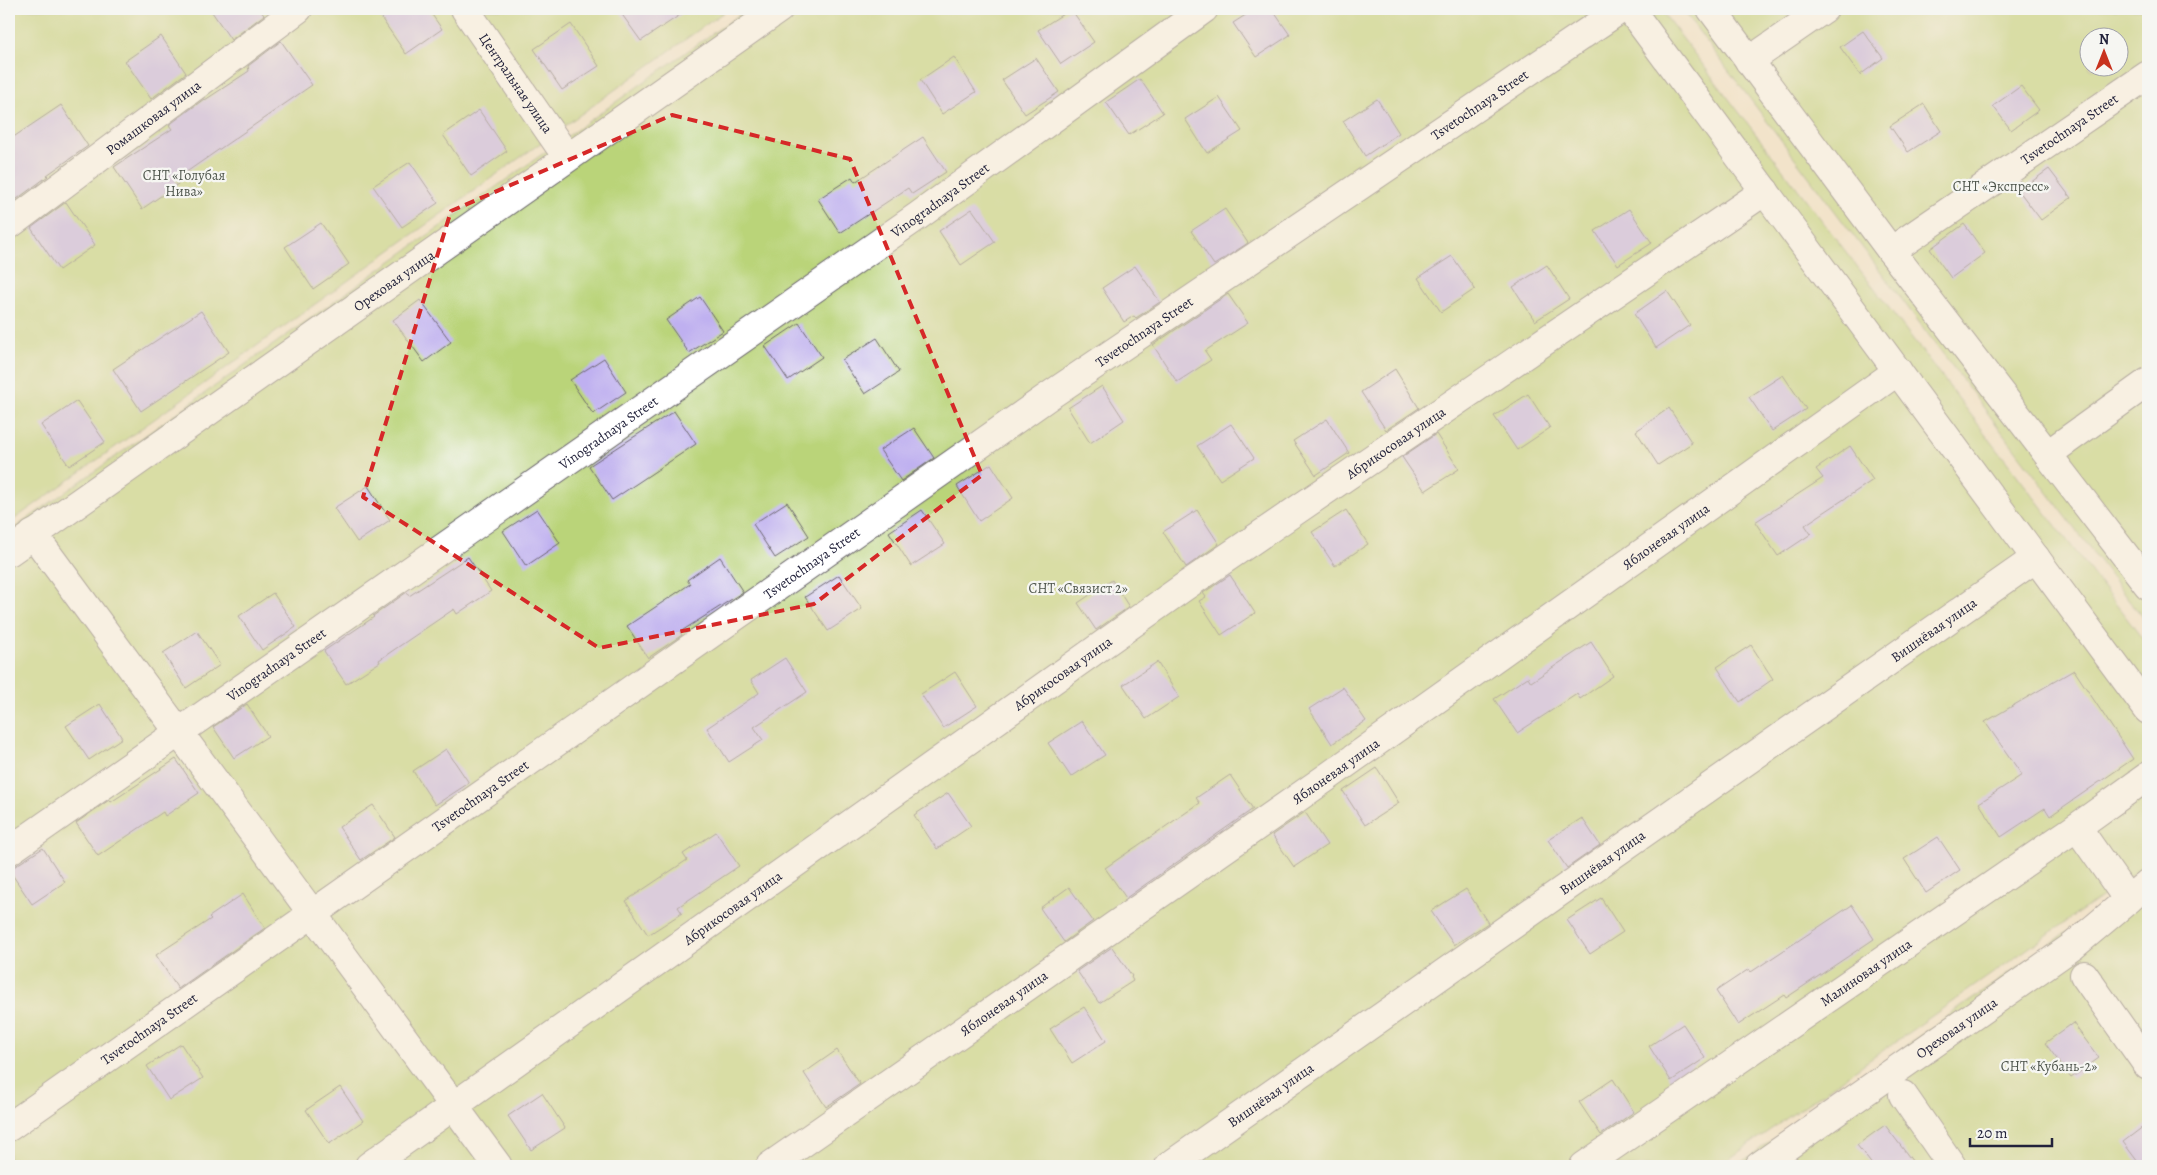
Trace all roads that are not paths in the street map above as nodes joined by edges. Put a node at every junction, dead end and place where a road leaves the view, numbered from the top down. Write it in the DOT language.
graph roads {
  1 [pos="298,9"];
  2 [pos="464,9"];
  3 [pos="779,9"];
  4 [pos="1204,9"];
  5 [pos="1621,9"];
  6 [pos="1630,9"];
  7 [pos="1711,9"];
  8 [pos="1824,9"];
  9 [pos="1749,62"];
  10 [pos="2148,75"];
  11 [pos="567,157"];
  12 [pos="1765,191"];
  13 [pos="9,226"];
  14 [pos="1891,251"];
  15 [pos="1898,371"];
  16 [pos="2148,382"];
  17 [pos="2048,454"];
  18 [pos="33,534"];
  19 [pos="9,552"];
  20 [pos="2036,558"];
  21 [pos="2148,585"];
  22 [pos="2148,710"];
  23 [pos="179,732"];
  24 [pos="2148,776"];
  25 [pos="2078,827"];
  26 [pos="9,851"];
  27 [pos="2138,891"];
  28 [pos="312,914"];
  29 [pos="2084,974"];
  30 [pos="2148,1066"];
  31 [pos="1903,1095"];
  32 [pos="454,1106"];
  33 [pos="9,1127"];
  34 [pos="369,1166"];
  35 [pos="498,1166"];
  36 [pos="770,1166"];
  37 [pos="1169,1166"];
  38 [pos="1584,1166"];
  39 [pos="1759,1166"];
  40 [pos="1952,1166"];
  1 -- 13 [label="street, Ромашковая улица"];
  2 -- 11 [label="street, Центральная улица"];
  3 -- 11 [label="street, Ореховая улица"];
  4 -- 23 [label="street, Vinogradnaya Street"];
  5 -- 28 [label="street, Tsvetochnaya Street"];
  6 -- 12 [label="street"];
  7 -- 9 [label="street"];
  8 -- 9 [label="street"];
  9 -- 14 [label="street"];
  10 -- 14 [label="street, Tsvetochnaya Street"];
  11 -- 18 [label="street, Ореховая улица"];
  12 -- 15 [label="street"];
  12 -- 32 [label="street, Абрикосовая улица"];
  14 -- 17 [label="street"];
  15 -- 20 [label="street"];
  15 -- 36 [label="street, Яблоневая улица"];
  16 -- 17 [label="street"];
  17 -- 21 [label="street"];
  18 -- 19 [label="street, Ореховая улица"];
  18 -- 23 [label="street"];
  20 -- 22 [label="street"];
  20 -- 37 [label="street, Вишнёвая улица"];
  23 -- 26 [label="street, Vinogradnaya Street"];
  23 -- 28 [label="street"];
  24 -- 25 [label="street, Малиновая улица"];
  25 -- 27 [label="street"];
  25 -- 38 [label="street, Малиновая улица"];
  27 -- 39 [label="street, Ореховая улица"];
  28 -- 32 [label="street"];
  28 -- 33 [label="street, Tsvetochnaya Street"];
  29 -- 30 [label="street"];
  31 -- 40 [label="street"];
  32 -- 34 [label="street, Абрикосовая улица"];
  32 -- 35 [label="street"];
}
